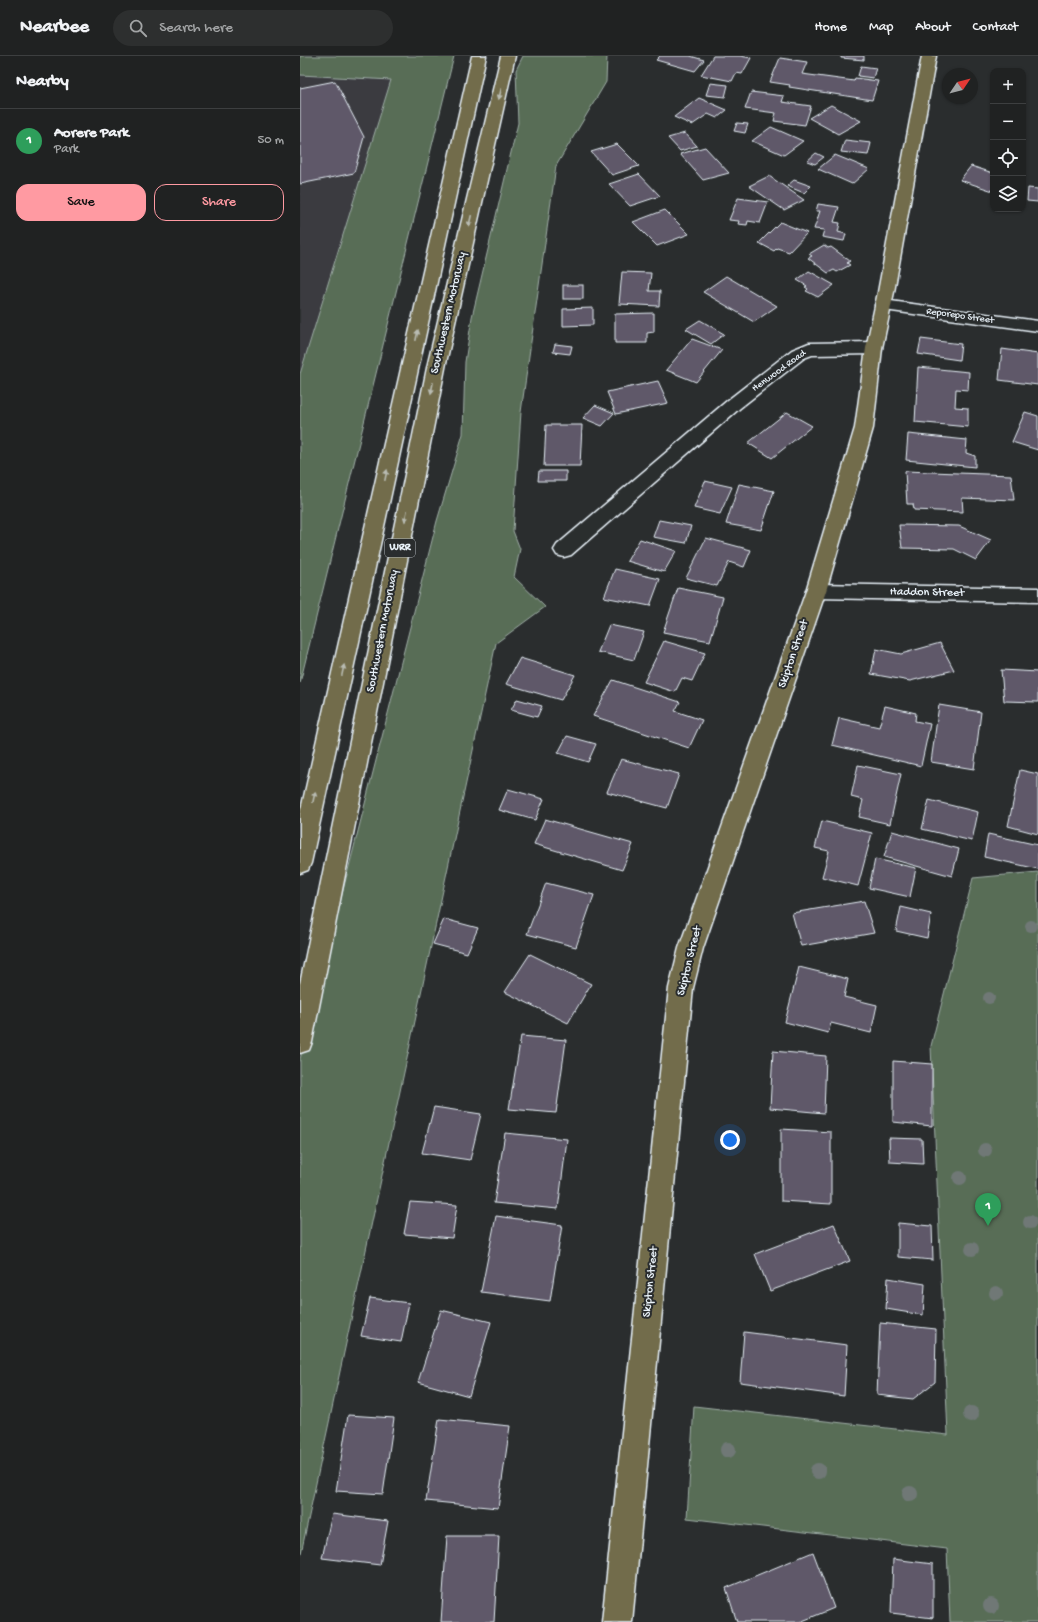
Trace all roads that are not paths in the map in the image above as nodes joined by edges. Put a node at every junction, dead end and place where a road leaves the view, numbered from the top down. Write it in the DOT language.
graph roads {
  1 [pos="479,56"];
  2 [pos="508,56"];
  3 [pos="928,56"];
  4 [pos="883,305"];
  5 [pos="1038,326"];
  6 [pos="874,348"];
  7 [pos="564,550"];
  8 [pos="816,591"];
  9 [pos="1038,595"];
  10 [pos="300,863"];
  11 [pos="300,1042"];
  12 [pos="617,1622"];
  10 -- 1 [label="main road, WRR, one-way"];
  2 -- 11 [label="main road, Southwestern Motorway / WRR, one-way"];
  3 -- 4 [label="main road"];
  4 -- 5 [label="street, Reporepo Street"];
  4 -- 6 [label="main road"];
  6 -- 7 [label="street, Henwood Road"];
  6 -- 8 [label="main road, Skipton Street"];
  8 -- 9 [label="street, Haddon Street"];
  8 -- 12 [label="main road, Skipton Street"];
}
